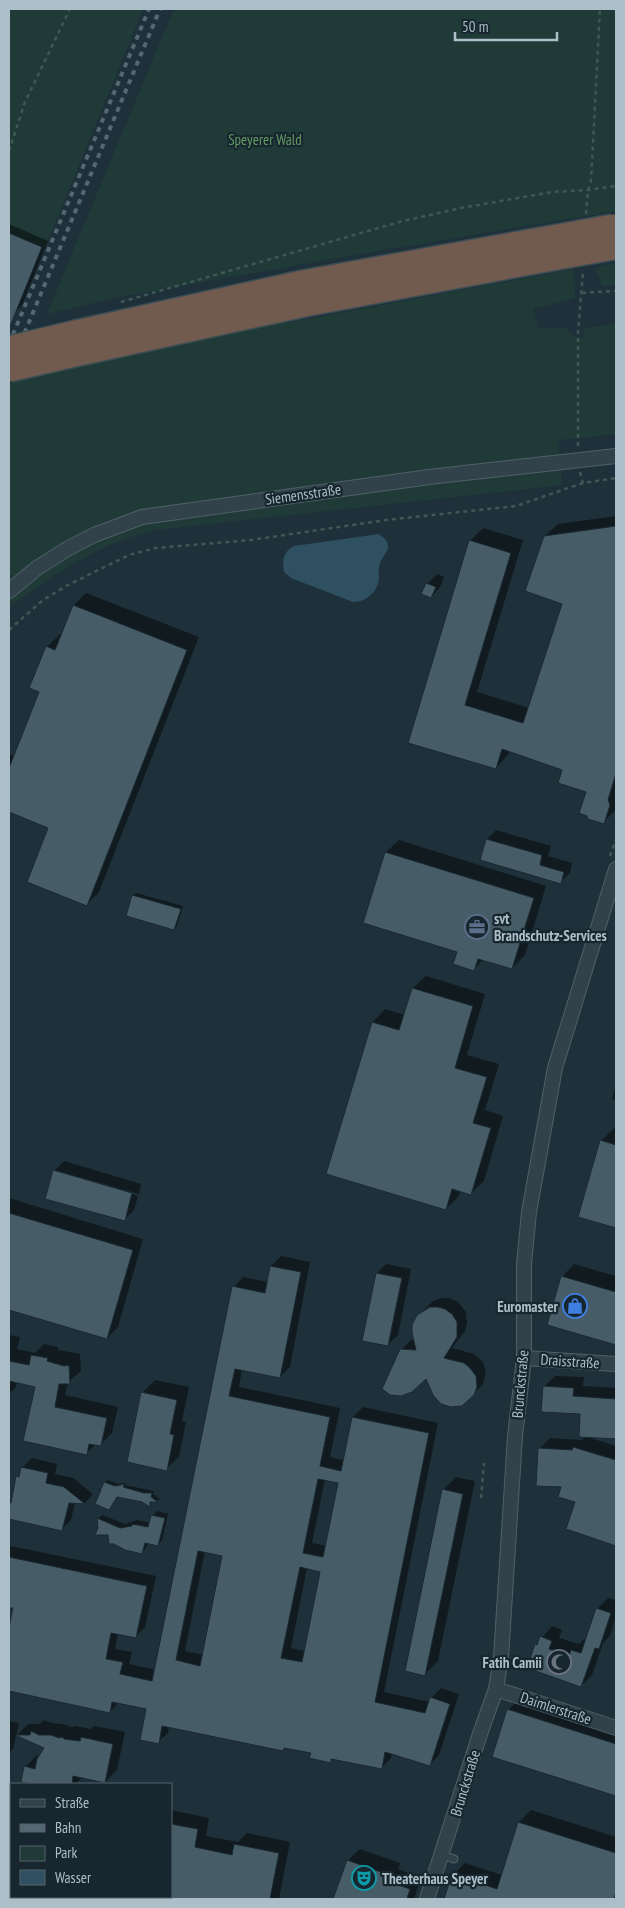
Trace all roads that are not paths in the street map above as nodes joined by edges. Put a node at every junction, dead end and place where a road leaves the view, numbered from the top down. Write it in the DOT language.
graph roads {
  1 [pos="615,237"];
  2 [pos="75,344"];
  3 [pos="9,349"];
  4 [pos="9,370"];
  5 [pos="616,456"];
  6 [pos="9,591"];
  7 [pos="616,869"];
  8 [pos="524,1358"];
  9 [pos="616,1364"];
  10 [pos="496,1688"];
  11 [pos="616,1728"];
  12 [pos="427,1899"];
  1 -- 2 [label="highway, bridge"];
  2 -- 3 [label="highway, bridge"];
  2 -- 4 [label="highway, bridge"];
  5 -- 6 [label="street, Siemensstraße"];
  7 -- 8 [label="street, Brunckstraße"];
  8 -- 9 [label="street, Draisstraße"];
  8 -- 10 [label="street, Brunckstraße"];
  10 -- 11 [label="street, Daimlerstraße"];
  10 -- 12 [label="street, Brunckstraße"];
}
